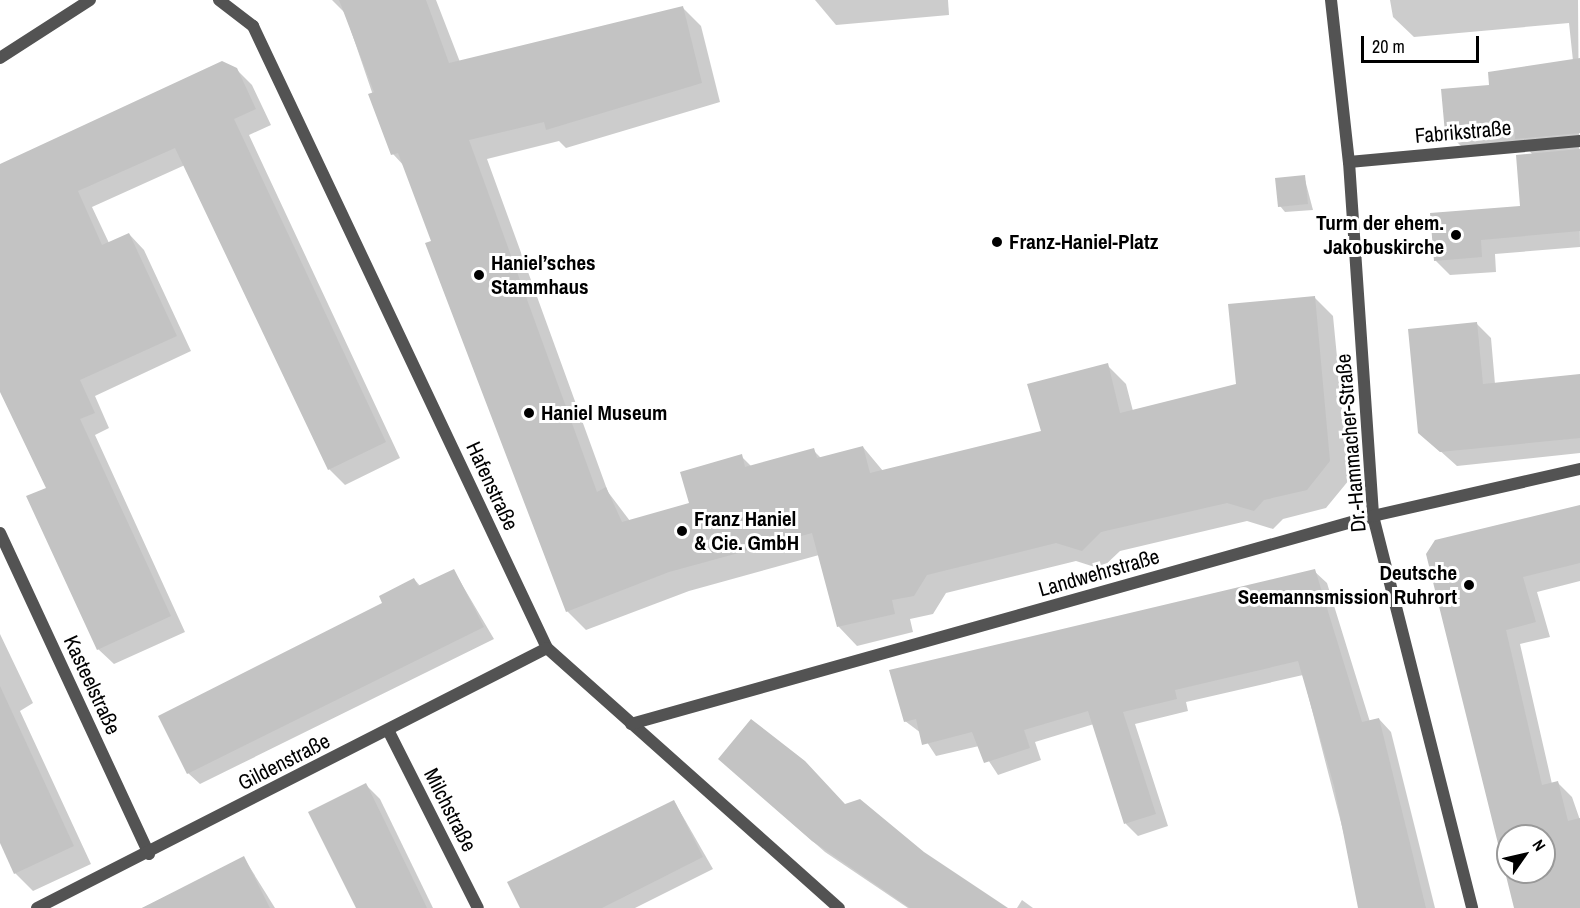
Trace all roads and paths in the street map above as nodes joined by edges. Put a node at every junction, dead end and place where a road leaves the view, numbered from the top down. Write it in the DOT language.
graph roads {
  1 [pos="90,0"];
  2 [pos="219,0"];
  3 [pos="1331,0"];
  4 [pos="0,58"];
  5 [pos="1580,141"];
  6 [pos="1350,162"];
  7 [pos="1580,469"];
  8 [pos="1373,516"];
  9 [pos="0,533"];
  10 [pos="547,648"];
  11 [pos="631,724"];
  12 [pos="388,730"];
  13 [pos="149,854"];
  14 [pos="38,908"];
  15 [pos="478,908"];
  16 [pos="839,908"];
  17 [pos="1473,908"];
  1 -- 4 [label="street"];
  2 -- 10 [label="street, Hafenstraße"];
  3 -- 6 [label="street, Dr.-Hammacher-Straße"];
  5 -- 6 [label="street, Fabrikstraße"];
  6 -- 8 [label="street, Dr.-Hammacher-Straße"];
  7 -- 8 [label="street, Landwehrstraße"];
  8 -- 11 [label="street, Landwehrstraße"];
  8 -- 17 [label="street, Dr.-Hammacher-Straße"];
  9 -- 13 [label="street, Kasteelstraße"];
  10 -- 11 [label="street, Hafenstraße"];
  10 -- 12 [label="street, Gildenstraße"];
  11 -- 16 [label="street, Hafenstraße"];
  12 -- 13 [label="street, Gildenstraße"];
  12 -- 15 [label="street, Milchstraße"];
  13 -- 14 [label="street, Gildenstraße"];
}
